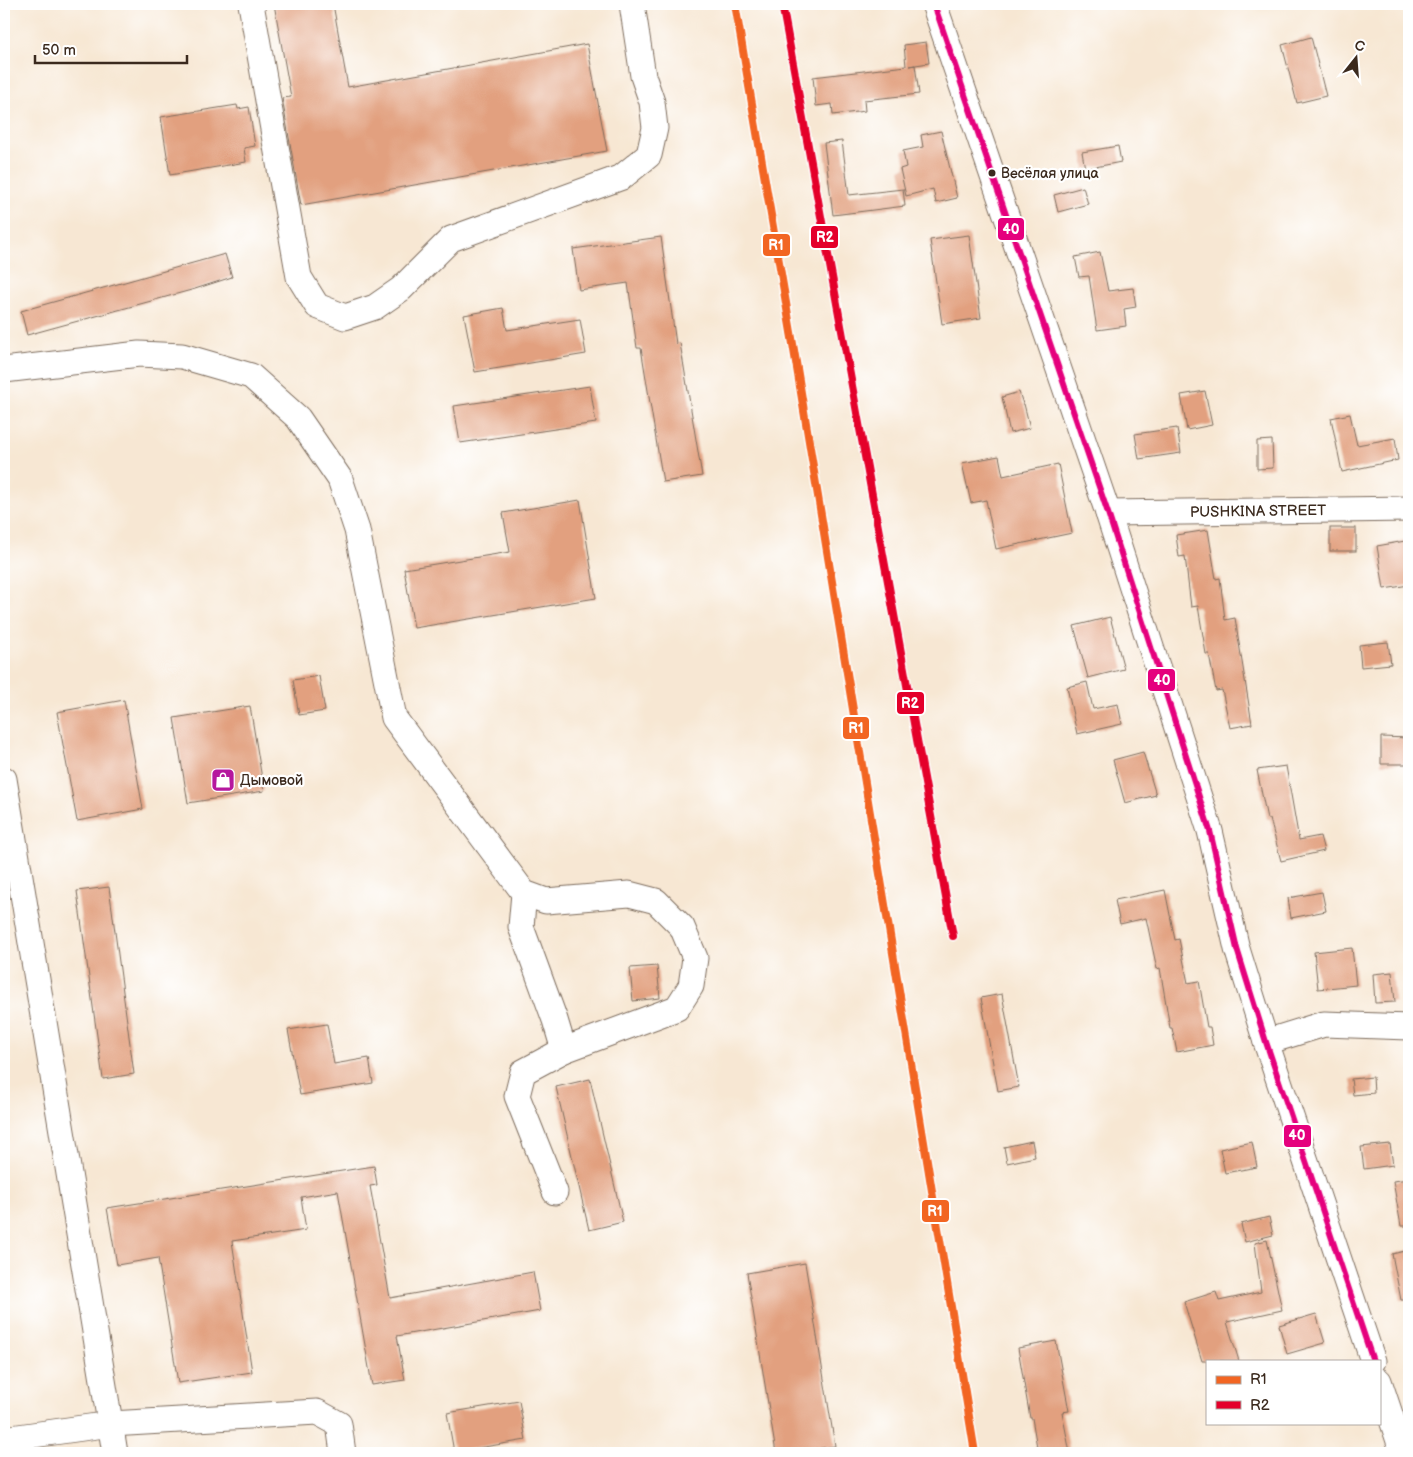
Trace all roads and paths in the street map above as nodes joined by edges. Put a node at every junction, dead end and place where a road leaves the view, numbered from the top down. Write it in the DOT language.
graph roads {
  1 [pos="251,4"];
  2 [pos="632,4"];
  3 [pos="934,4"];
  4 [pos="4,370"];
  5 [pos="1409,509"];
  6 [pos="1108,513"];
  7 [pos="4,779"];
  8 [pos="12,881"];
  9 [pos="524,893"];
  10 [pos="1409,1027"];
  11 [pos="1266,1042"];
  12 [pos="564,1050"];
  13 [pos="555,1192"];
  14 [pos="1372,1360"];
  15 [pos="1380,1384"];
  16 [pos="110,1424"];
  17 [pos="4,1439"];
  18 [pos="115,1453"];
  19 [pos="344,1453"];
  20 [pos="1403,1453"];
  1 -- 2 [label="street"];
  3 -- 6 [label="street"];
  4 -- 9 [label="street"];
  5 -- 6 [label="street, PUSHKINA STREET"];
  6 -- 11 [label="street"];
  7 -- 8 [label="street"];
  8 -- 16 [label="street"];
  9 -- 12 [label="street"];
  9 -- 12 [label="street"];
  10 -- 11 [label="street"];
  11 -- 14 [label="street"];
  12 -- 13 [label="street"];
  15 -- 20 [label="street"];
  16 -- 17 [label="street"];
  16 -- 18 [label="street"];
  16 -- 19 [label="street"];
}
